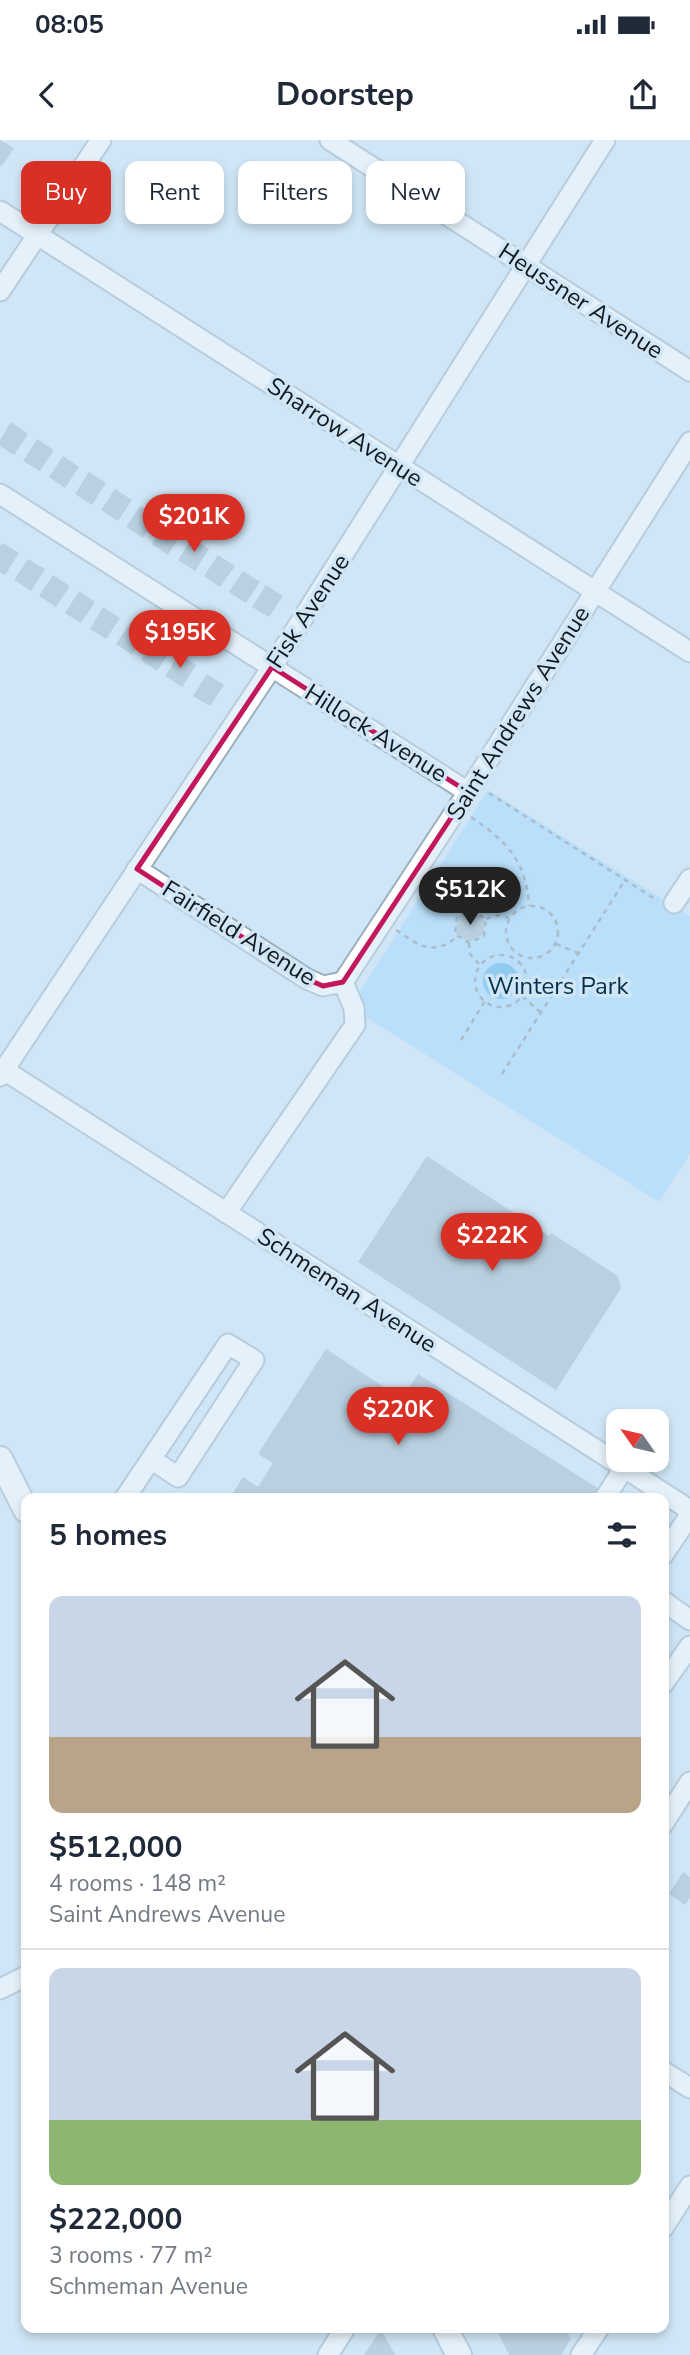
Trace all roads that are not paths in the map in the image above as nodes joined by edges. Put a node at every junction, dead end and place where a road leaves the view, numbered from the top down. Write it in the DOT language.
graph roads {
  1 [pos="100,140"];
  2 [pos="330,140"];
  3 [pos="605,140"];
  4 [pos="0,211"];
  5 [pos="37,235"];
  6 [pos="525,265"];
  7 [pos="0,291"];
  8 [pos="690,371"];
  9 [pos="690,442"];
  10 [pos="400,467"];
  11 [pos="0,494"];
  12 [pos="595,592"];
  13 [pos="690,652"];
  14 [pos="272,667"];
  15 [pos="476,791"];
  16 [pos="137,869"];
  17 [pos="690,879"];
  18 [pos="666,902"];
  19 [pos="343,982"];
  20 [pos="2,1073"];
  21 [pos="226,1213"];
  22 [pos="606,1456"];
  23 [pos="0,1459"];
  24 [pos="151,1459"];
  25 [pos="621,1472"];
  26 [pos="630,1472"];
  27 [pos="128,1493"];
  28 [pos="608,1493"];
  29 [pos="663,1493"];
  30 [pos="669,1497"];
  31 [pos="21,1500"];
  32 [pos="690,1510"];
  33 [pos="690,1516"];
  34 [pos="669,1546"];
  35 [pos="669,1605"];
  36 [pos="690,1620"];
  37 [pos="690,1646"];
  38 [pos="669,1676"];
  39 [pos="690,1782"];
  40 [pos="669,1815"];
  41 [pos="21,1978"];
  42 [pos="0,1989"];
  43 [pos="669,2075"];
  44 [pos="690,2088"];
  45 [pos="690,2186"];
  46 [pos="669,2219"];
  47 [pos="342,2333"];
  48 [pos="448,2333"];
  49 [pos="596,2333"];
  50 [pos="328,2355"];
  51 [pos="459,2355"];
  52 [pos="581,2355"];
  1 -- 5 [label="street"];
  2 -- 6 [label="street, Heussner Avenue"];
  3 -- 6 [label="street, Fisk Avenue"];
  4 -- 5 [label="street, Sharrow Avenue"];
  5 -- 7 [label="street"];
  5 -- 10 [label="street, Sharrow Avenue"];
  6 -- 8 [label="street, Heussner Avenue"];
  6 -- 10 [label="street, Fisk Avenue"];
  9 -- 12 [label="street, Saint Andrews Avenue"];
  10 -- 12 [label="street, Sharrow Avenue"];
  10 -- 14 [label="street, Fisk Avenue"];
  11 -- 14 [label="street, Hillock Avenue"];
  12 -- 13 [label="street, Sharrow Avenue"];
  12 -- 15 [label="street, Saint Andrews Avenue"];
  14 -- 15 [label="street, Hillock Avenue"];
  14 -- 16 [label="street, Fisk Avenue"];
  15 -- 19 [label="street, Saint Andrews Avenue"];
  16 -- 19 [label="street, Fairfield Avenue"];
  16 -- 20 [label="street, Fisk Avenue"];
  17 -- 18 [label="street"];
  19 -- 21 [label="street"];
  20 -- 21 [label="street, Schmeman Avenue"];
  21 -- 22 [label="street, Schmeman Avenue"];
  23 -- 31 [label="main road"];
  24 -- 24 [label="street"];
  24 -- 27 [label="street"];
  25 -- 28 [label="street"];
  26 -- 29 [label="street, Schmeman Avenue"];
  30 -- 32 [label="street, Schmeman Avenue"];
  33 -- 34 [label="street"];
  35 -- 36 [label="street"];
  37 -- 38 [label="street"];
  39 -- 40 [label="street"];
  41 -- 42 [label="street"];
  43 -- 44 [label="street"];
  45 -- 46 [label="street"];
  47 -- 50 [label="street"];
  48 -- 51 [label="main road"];
  49 -- 52 [label="street"];
}
